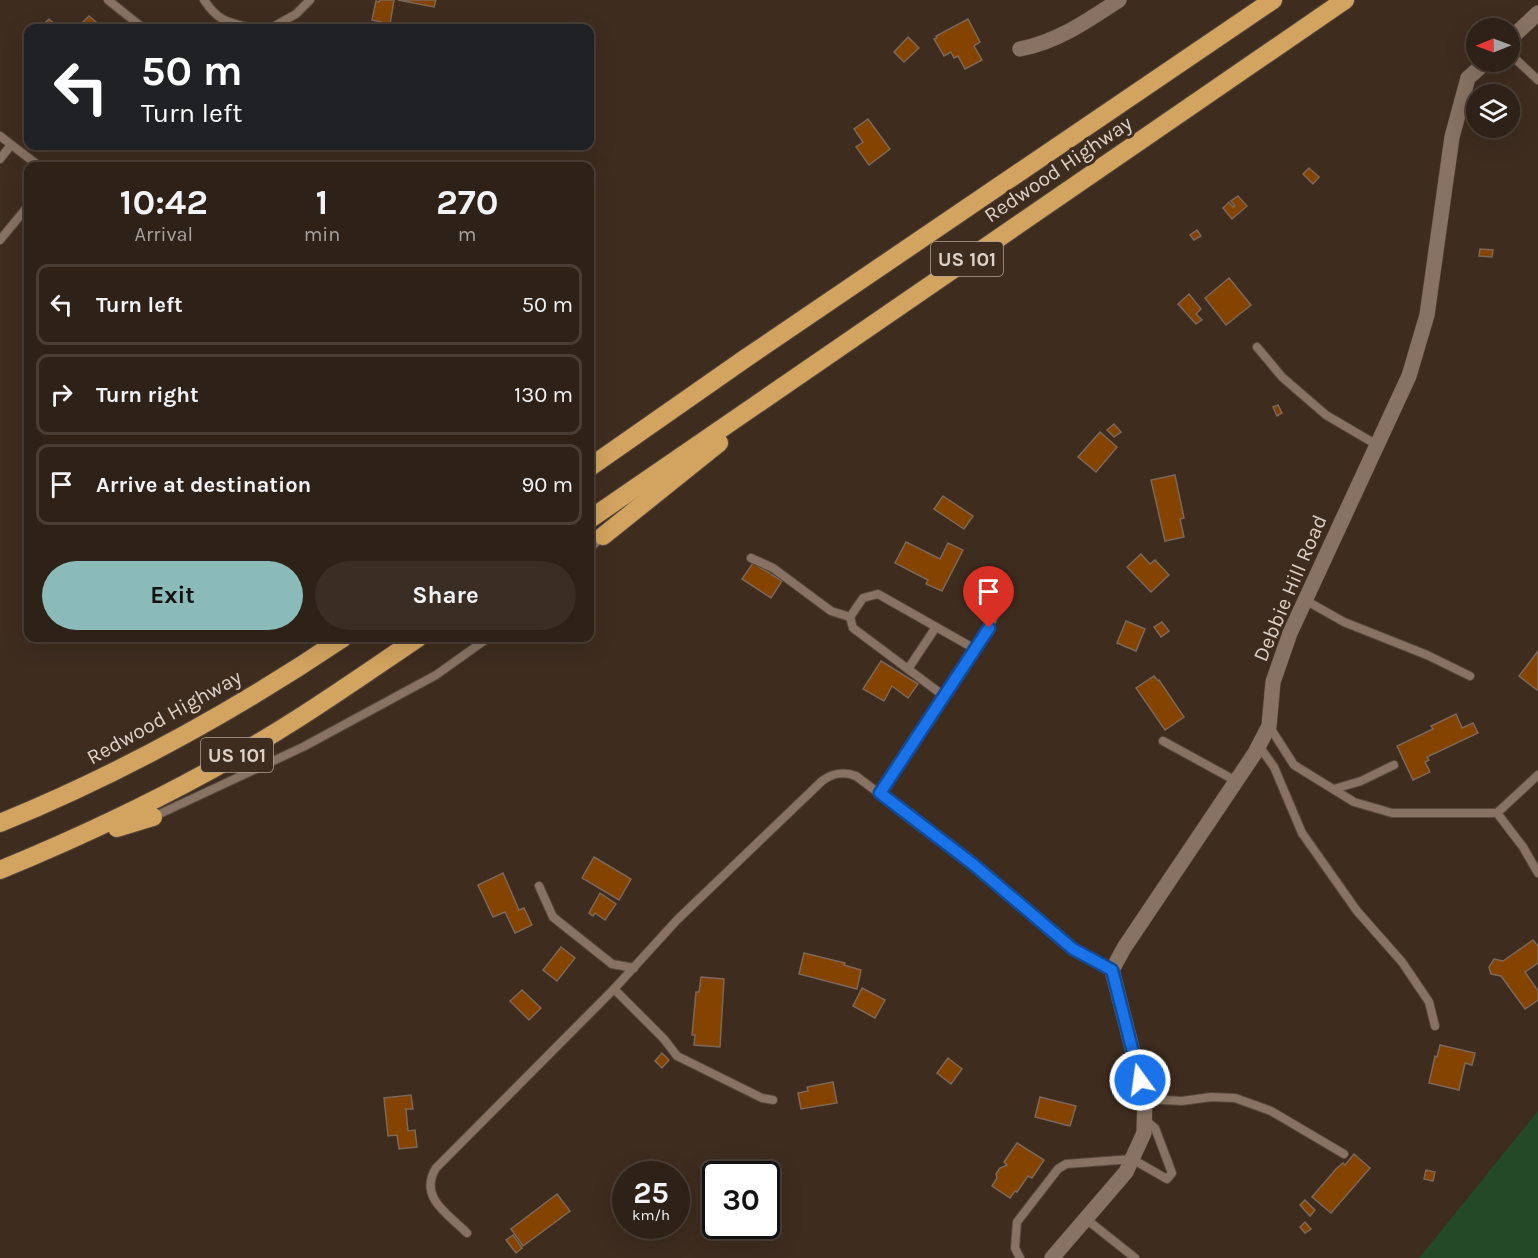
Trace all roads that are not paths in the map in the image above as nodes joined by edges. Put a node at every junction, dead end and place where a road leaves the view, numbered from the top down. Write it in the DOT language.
graph roads {
  1 [pos="108,0"];
  2 [pos="204,0"];
  3 [pos="310,0"];
  4 [pos="1119,0"];
  5 [pos="1273,0"];
  6 [pos="1345,0"];
  7 [pos="1538,13"];
  8 [pos="138,24"];
  9 [pos="235,24"];
  10 [pos="278,24"];
  11 [pos="1520,30"];
  12 [pos="1020,49"];
  13 [pos="1520,63"];
  14 [pos="1475,72"];
  15 [pos="1538,80"];
  16 [pos="0,136"];
  17 [pos="11,145"];
  18 [pos="0,159"];
  19 [pos="34,162"];
  20 [pos="24,211"];
  21 [pos="0,240"];
  22 [pos="859,333"];
  23 [pos="1257,347"];
  24 [pos="1377,445"];
  25 [pos="594,464"];
  26 [pos="594,516"];
  27 [pos="603,536"];
  28 [pos="594,544"];
  29 [pos="752,558"];
  30 [pos="1001,600"];
  31 [pos="1305,600"];
  32 [pos="850,617"];
  33 [pos="936,627"];
  34 [pos="338,642"];
  35 [pos="412,642"];
  36 [pos="482,642"];
  37 [pos="975,649"];
  38 [pos="908,669"];
  39 [pos="1470,676"];
  40 [pos="944,696"];
  41 [pos="1269,726"];
  42 [pos="1163,741"];
  43 [pos="1259,746"];
  44 [pos="1394,765"];
  45 [pos="1538,775"];
  46 [pos="1236,781"];
  47 [pos="1334,789"];
  48 [pos="880,793"];
  49 [pos="1497,813"];
  50 [pos="153,817"];
  51 [pos="0,823"];
  52 [pos="44,852"];
  53 [pos="0,870"];
  54 [pos="1538,873"];
  55 [pos="539,886"];
  56 [pos="634,968"];
  57 [pos="1112,970"];
  58 [pos="614,989"];
  59 [pos="1435,1026"];
  60 [pos="1145,1099"];
  61 [pos="773,1100"];
  62 [pos="1144,1119"];
  63 [pos="1344,1154"];
  64 [pos="1132,1159"];
  65 [pos="1086,1219"];
  66 [pos="467,1233"];
  67 [pos="1020,1258"];
  68 [pos="1052,1258"];
  69 [pos="1135,1258"];
  1 -- 8 [label="lane"];
  2 -- 9 [label="lane"];
  3 -- 10 [label="lane"];
  4 -- 12 [label="street"];
  5 -- 25 [label="highway, Redwood Highway / US 101"];
  6 -- 22 [label="highway, Redwood Highway / US 101"];
  7 -- 11 [label="street"];
  13 -- 15 [label="lane"];
  14 -- 24 [label="street, Debbie Hill Road"];
  16 -- 17 [label="lane"];
  17 -- 18 [label="lane"];
  17 -- 19 [label="lane"];
  20 -- 21 [label="lane"];
  22 -- 26 [label="highway, Redwood Highway / US 101"];
  22 -- 27 [label="highway"];
  23 -- 24 [label="lane"];
  24 -- 31 [label="street, Debbie Hill Road"];
  27 -- 28 [label="lane"];
  29 -- 32 [label="lane"];
  30 -- 37 [label="lane"];
  31 -- 39 [label="lane"];
  31 -- 41 [label="street, Debbie Hill Road"];
  32 -- 33 [label="lane"];
  32 -- 38 [label="lane"];
  33 -- 37 [label="lane"];
  33 -- 38 [label="lane"];
  34 -- 51 [label="highway, Redwood Highway / US 101"];
  35 -- 52 [label="highway, US 101"];
  36 -- 50 [label="lane"];
  37 -- 40 [label="lane"];
  38 -- 40 [label="lane"];
  40 -- 48 [label="lane"];
  41 -- 43 [label="street, Debbie Hill Road"];
  41 -- 47 [label="lane"];
  42 -- 46 [label="lane"];
  43 -- 46 [label="street, Debbie Hill Road"];
  43 -- 59 [label="lane"];
  44 -- 47 [label="lane"];
  45 -- 49 [label="lane"];
  46 -- 57 [label="street, Debbie Hill Road"];
  47 -- 49 [label="lane"];
  48 -- 56 [label="lane"];
  48 -- 57 [label="lane"];
  49 -- 54 [label="lane"];
  50 -- 52 [label="highway"];
  52 -- 53 [label="highway, US 101"];
  55 -- 56 [label="lane"];
  56 -- 58 [label="lane"];
  57 -- 60 [label="street"];
  58 -- 61 [label="lane"];
  58 -- 66 [label="lane"];
  60 -- 62 [label="street"];
  60 -- 63 [label="lane"];
  62 -- 64 [label="street"];
  62 -- 64 [label="lane"];
  64 -- 65 [label="street"];
  64 -- 67 [label="lane"];
  65 -- 68 [label="street"];
  65 -- 69 [label="lane"];
}
